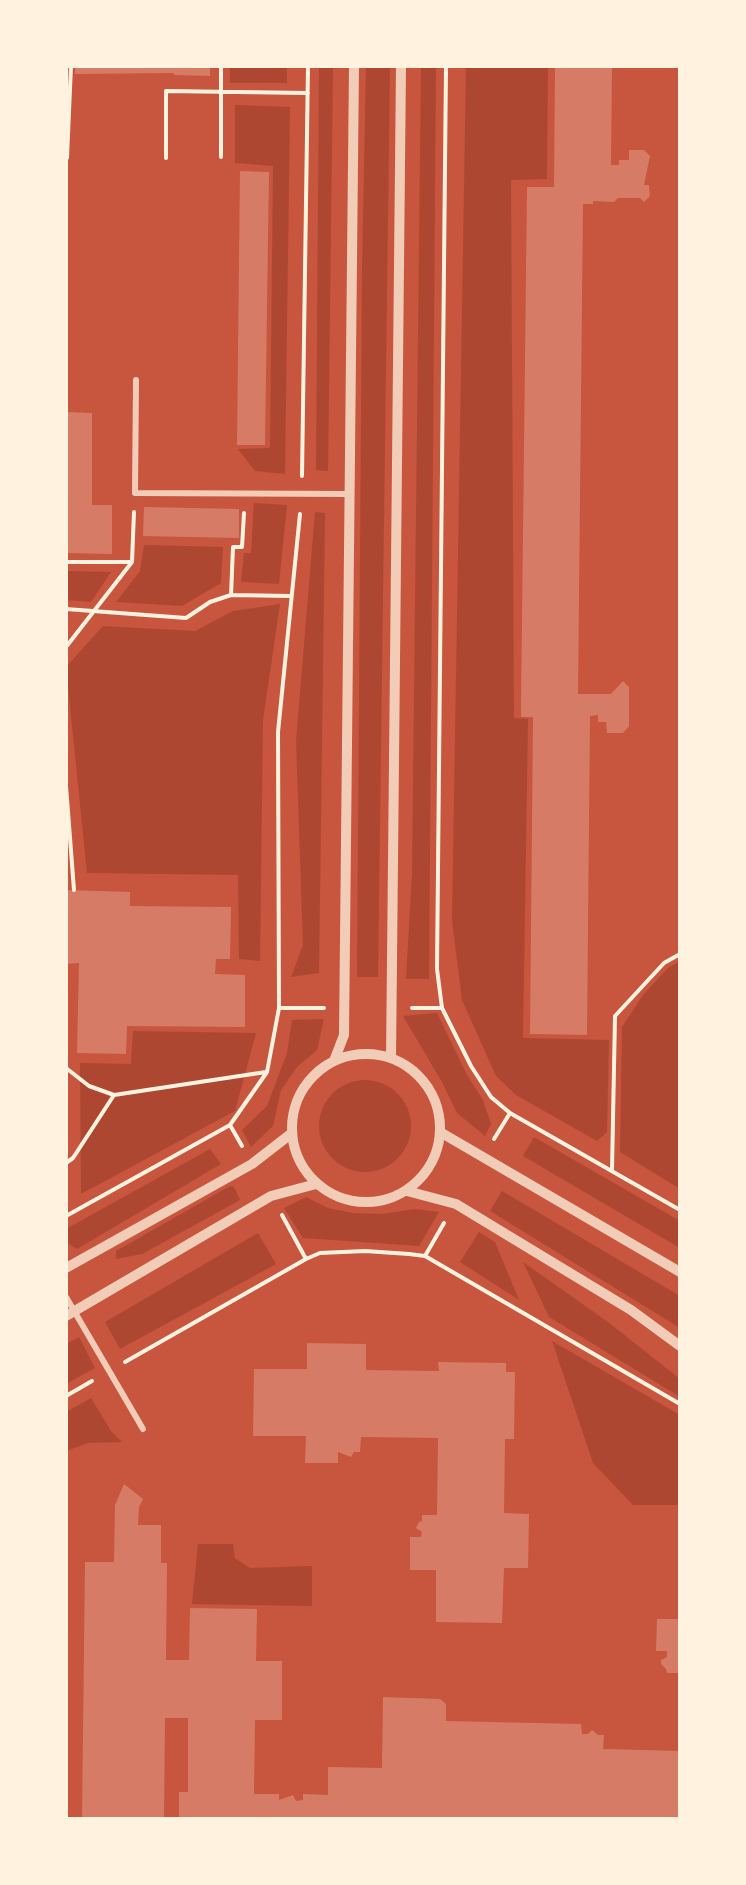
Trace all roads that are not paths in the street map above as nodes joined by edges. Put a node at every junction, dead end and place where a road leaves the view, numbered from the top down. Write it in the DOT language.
graph roads {
  1 [pos="354,66"];
  2 [pos="401,66"];
  3 [pos="136,380"];
  4 [pos="349,494"];
  5 [pos="390,1058"];
  6 [pos="334,1061"];
  7 [pos="440,1132"];
  8 [pos="292,1133"];
  9 [pos="316,1184"];
  10 [pos="407,1191"];
  11 [pos="66,1268"];
  12 [pos="680,1272"];
  13 [pos="66,1297"];
  14 [pos="70,1314"];
  15 [pos="680,1346"];
  16 [pos="143,1429"];
  1 -- 4 [label="street"];
  2 -- 5 [label="street"];
  3 -- 4 [label="street"];
  4 -- 6 [label="street"];
  5 -- 6 [label="street"];
  5 -- 7 [label="street"];
  6 -- 8 [label="street"];
  7 -- 10 [label="street"];
  7 -- 12 [label="street"];
  8 -- 9 [label="street"];
  8 -- 11 [label="street"];
  9 -- 10 [label="street"];
  9 -- 14 [label="street"];
  10 -- 15 [label="street"];
  13 -- 14 [label="street"];
  14 -- 16 [label="street"];
}
